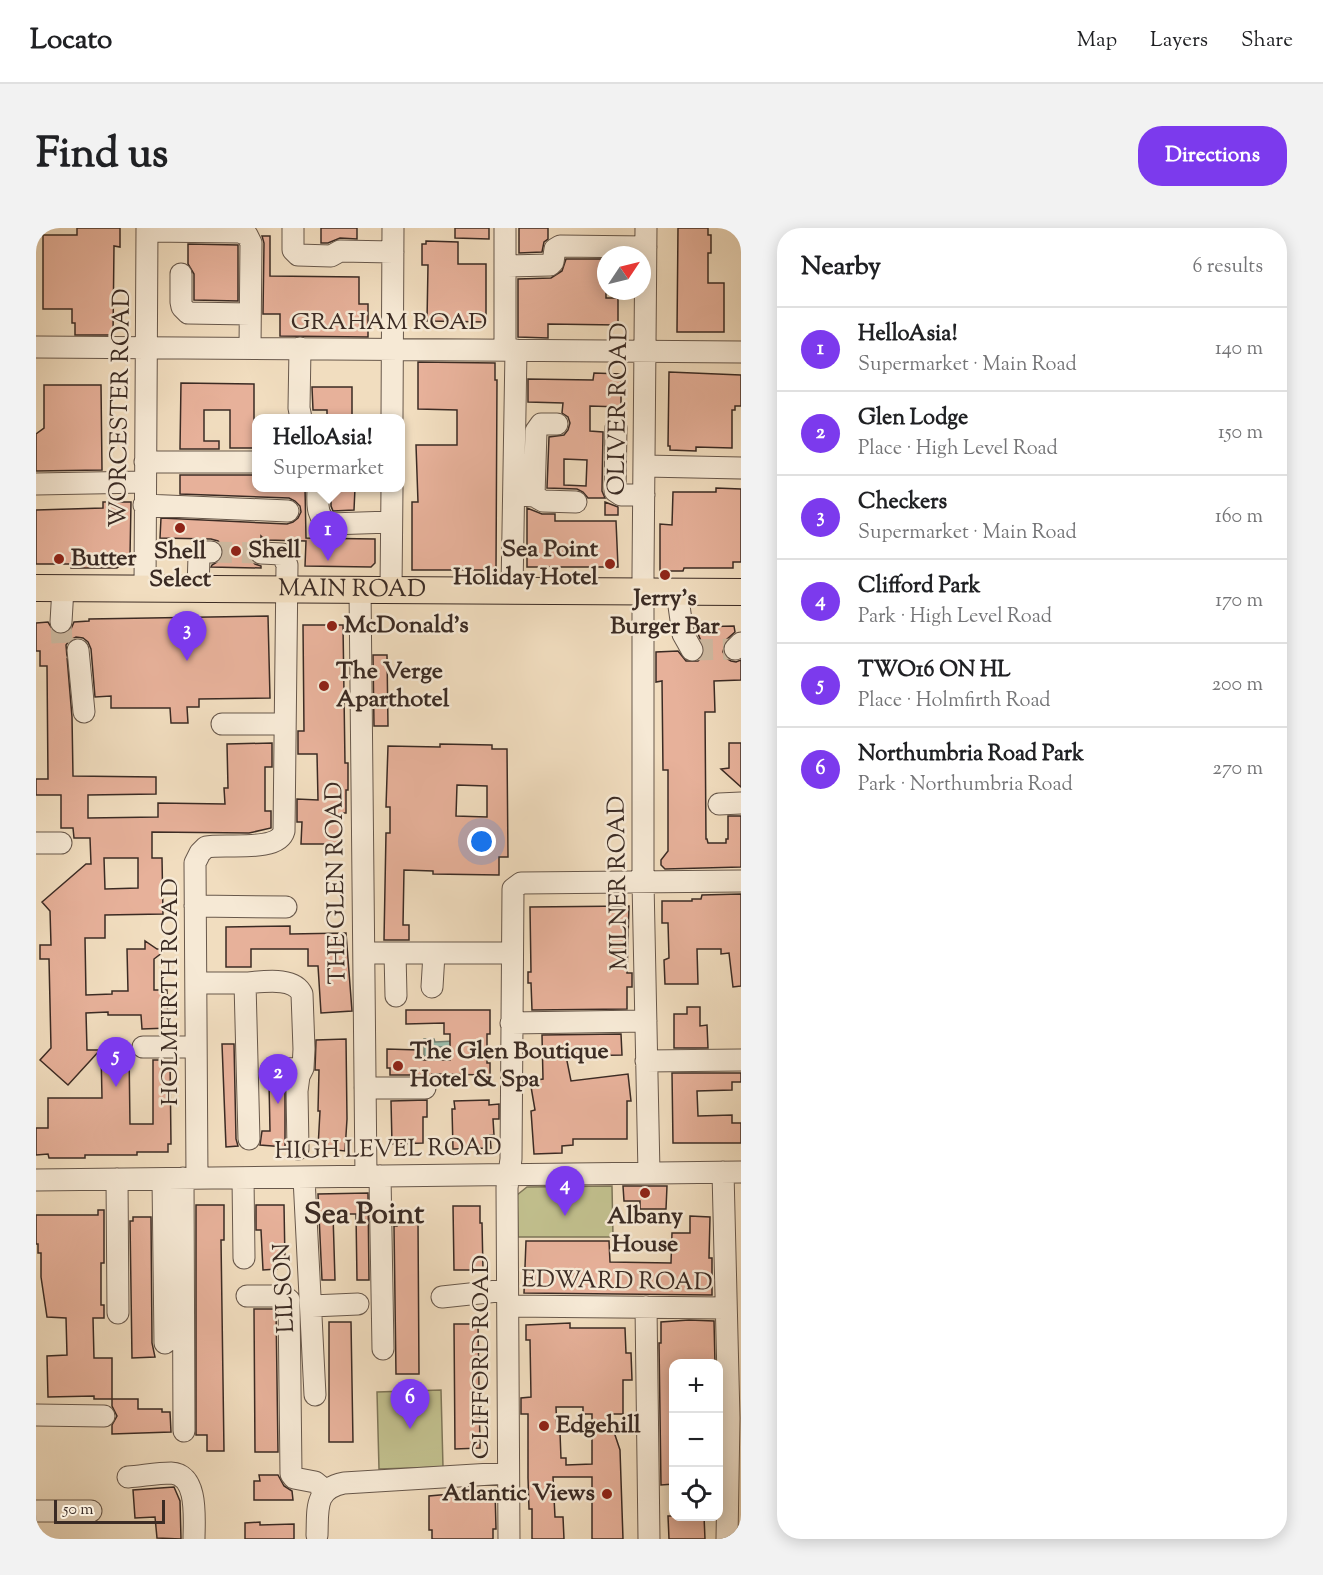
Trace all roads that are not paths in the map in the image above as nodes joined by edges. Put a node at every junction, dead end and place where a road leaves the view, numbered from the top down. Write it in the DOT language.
graph roads {
  1 [pos="293,228"];
  2 [pos="393,228"];
  3 [pos="505,228"];
  4 [pos="147,230"];
  5 [pos="646,237"];
  6 [pos="393,252"];
  7 [pos="505,266"];
  8 [pos="181,274"];
  9 [pos="250,314"];
  10 [pos="36,347"];
  11 [pos="147,348"];
  12 [pos="250,348"];
  13 [pos="300,348"];
  14 [pos="392,348"];
  15 [pos="511,350"];
  16 [pos="646,351"];
  17 [pos="741,352"];
  18 [pos="300,414"];
  19 [pos="392,414"];
  20 [pos="557,424"];
  21 [pos="616,428"];
  22 [pos="252,462"];
  23 [pos="645,466"];
  24 [pos="741,468"];
  25 [pos="145,472"];
  26 [pos="36,484"];
  27 [pos="318,492"];
  28 [pos="392,492"];
  29 [pos="524,495"];
  30 [pos="644,495"];
  31 [pos="576,502"];
  32 [pos="144,505"];
  33 [pos="288,511"];
  34 [pos="392,522"];
  35 [pos="211,552"];
  36 [pos="261,553"];
  37 [pos="36,588"];
  38 [pos="63,588"];
  39 [pos="145,588"];
  40 [pos="286,588"];
  41 [pos="360,588"];
  42 [pos="198,589"];
  43 [pos="392,589"];
  44 [pos="512,590"];
  45 [pos="643,591"];
  46 [pos="677,592"];
  47 [pos="741,592"];
  48 [pos="61,622"];
  49 [pos="78,650"];
  50 [pos="692,650"];
  51 [pos="84,712"];
  52 [pos="222,724"];
  53 [pos="285,724"];
  54 [pos="741,803"];
  55 [pos="719,804"];
  56 [pos="36,843"];
  57 [pos="61,843"];
  58 [pos="741,881"];
  59 [pos="643,882"];
  60 [pos="195,906"];
  61 [pos="286,907"];
  62 [pos="364,953"];
  63 [pos="395,953"];
  64 [pos="512,953"];
  65 [pos="434,954"];
  66 [pos="196,983"];
  67 [pos="245,983"];
  68 [pos="432,987"];
  69 [pos="396,996"];
  70 [pos="646,1021"];
  71 [pos="511,1023"];
  72 [pos="143,1047"];
  73 [pos="196,1047"];
  74 [pos="741,1060"];
  75 [pos="646,1061"];
  76 [pos="303,1068"];
  77 [pos="271,1070"];
  78 [pos="365,1088"];
  79 [pos="425,1088"];
  80 [pos="249,1139"];
  81 [pos="298,1149"];
  82 [pos="732,1172"];
  83 [pos="649,1173"];
  84 [pos="509,1174"];
  85 [pos="373,1176"];
  86 [pos="181,1178"];
  87 [pos="243,1178"];
  88 [pos="304,1178"];
  89 [pos="117,1179"];
  90 [pos="36,1180"];
  91 [pos="244,1258"];
  92 [pos="247,1296"];
  93 [pos="442,1297"];
  94 [pos="508,1298"];
  95 [pos="358,1304"];
  96 [pos="312,1306"];
  97 [pos="646,1307"];
  98 [pos="725,1308"];
  99 [pos="118,1313"];
  100 [pos="165,1343"];
  101 [pos="383,1349"];
  102 [pos="315,1395"];
  103 [pos="36,1414"];
  104 [pos="104,1416"];
  105 [pos="735,1418"];
  106 [pos="184,1431"];
  107 [pos="508,1473"];
  108 [pos="128,1477"];
  109 [pos="325,1490"];
  110 [pos="734,1491"];
  111 [pos="36,1511"];
  112 [pos="91,1511"];
  113 [pos="317,1535"];
  114 [pos="194,1539"];
  115 [pos="509,1539"];
  116 [pos="649,1539"];
  117 [pos="727,1539"];
  118 [pos="741,1539"];
  1 -- 6 [label="street"];
  2 -- 6 [label="street"];
  3 -- 7 [label="street"];
  4 -- 9 [label="street"];
  4 -- 11 [label="street, WORCESTER ROAD"];
  5 -- 7 [label="street"];
  5 -- 16 [label="street, OLIVER ROAD"];
  6 -- 14 [label="street"];
  7 -- 15 [label="street"];
  8 -- 9 [label="street"];
  9 -- 12 [label="street"];
  10 -- 11 [label="street, GRAHAM ROAD"];
  11 -- 12 [label="street, GRAHAM ROAD"];
  11 -- 25 [label="street, WORCESTER ROAD"];
  12 -- 13 [label="street, GRAHAM ROAD"];
  13 -- 14 [label="street, GRAHAM ROAD"];
  13 -- 18 [label="street"];
  14 -- 15 [label="street, GRAHAM ROAD"];
  14 -- 19 [label="street"];
  15 -- 16 [label="street, GRAHAM ROAD"];
  15 -- 29 [label="street"];
  16 -- 17 [label="street, GRAHAM ROAD"];
  16 -- 23 [label="street, OLIVER ROAD"];
  20 -- 29 [label="street"];
  21 -- 30 [label="street"];
  22 -- 25 [label="street"];
  23 -- 24 [label="street"];
  23 -- 30 [label="street, OLIVER ROAD"];
  25 -- 26 [label="street"];
  25 -- 32 [label="street, WORCESTER ROAD"];
  27 -- 34 [label="street"];
  28 -- 34 [label="street"];
  29 -- 31 [label="street"];
  29 -- 44 [label="street"];
  30 -- 45 [label="street, OLIVER ROAD"];
  32 -- 33 [label="street"];
  32 -- 39 [label="street, WORCESTER ROAD"];
  34 -- 43 [label="street"];
  35 -- 42 [label="street"];
  36 -- 40 [label="street, HOLMFIRTH ROAD"];
  37 -- 38 [label="main road, MAIN ROAD"];
  38 -- 39 [label="main road, MAIN ROAD"];
  38 -- 48 [label="street"];
  39 -- 42 [label="main road, MAIN ROAD"];
  40 -- 41 [label="main road, MAIN ROAD"];
  40 -- 42 [label="main road, MAIN ROAD"];
  40 -- 53 [label="street, HOLMFIRTH ROAD"];
  41 -- 43 [label="main road, MAIN ROAD"];
  41 -- 62 [label="street, THE GLEN ROAD"];
  43 -- 44 [label="main road, MAIN ROAD"];
  44 -- 45 [label="main road, MAIN ROAD"];
  45 -- 46 [label="main road, MAIN ROAD"];
  45 -- 59 [label="street, MILNER ROAD"];
  46 -- 47 [label="main road, MAIN ROAD"];
  46 -- 50 [label="street"];
  49 -- 51 [label="street"];
  52 -- 53 [label="street"];
  53 -- 60 [label="street, HOLMFIRTH ROAD"];
  54 -- 55 [label="street"];
  56 -- 57 [label="street"];
  58 -- 59 [label="street"];
  59 -- 64 [label="street, CLIFFORD ROAD"];
  59 -- 70 [label="street, MILNER ROAD"];
  60 -- 61 [label="street"];
  60 -- 66 [label="street, HOLMFIRTH ROAD"];
  62 -- 63 [label="street"];
  62 -- 78 [label="street, THE GLEN ROAD"];
  63 -- 65 [label="street"];
  63 -- 69 [label="street"];
  64 -- 65 [label="street"];
  64 -- 71 [label="street, CLIFFORD ROAD"];
  65 -- 68 [label="street"];
  66 -- 67 [label="street"];
  66 -- 73 [label="street, HOLMFIRTH ROAD"];
  67 -- 76 [label="street"];
  67 -- 80 [label="street"];
  70 -- 71 [label="street"];
  70 -- 75 [label="street, MILNER ROAD"];
  71 -- 84 [label="street, CLIFFORD ROAD"];
  72 -- 73 [label="street"];
  73 -- 86 [label="street, HOLMFIRTH ROAD"];
  74 -- 75 [label="street"];
  75 -- 83 [label="street, MILNER ROAD"];
  76 -- 77 [label="street"];
  76 -- 81 [label="street"];
  78 -- 79 [label="street"];
  78 -- 85 [label="street, THE GLEN ROAD"];
  82 -- 83 [label="street, HIGH LEVEL ROAD"];
  82 -- 98 [label="street"];
  83 -- 84 [label="street, HIGH LEVEL ROAD"];
  84 -- 85 [label="street, HIGH LEVEL ROAD"];
  84 -- 94 [label="street, CLIFFORD ROAD"];
  85 -- 88 [label="street, HIGH LEVEL ROAD"];
  85 -- 101 [label="street, THE GLEN ROAD"];
  86 -- 87 [label="street, HIGH LEVEL ROAD"];
  86 -- 89 [label="street, HIGH LEVEL ROAD"];
  86 -- 100 [label="street"];
  86 -- 106 [label="street"];
  87 -- 88 [label="street, HIGH LEVEL ROAD"];
  87 -- 91 [label="street"];
  88 -- 96 [label="street, LILSON"];
  89 -- 90 [label="street, HIGH LEVEL ROAD"];
  89 -- 99 [label="street"];
  92 -- 109 [label="street"];
  93 -- 94 [label="street, EDWARD ROAD"];
  94 -- 97 [label="street, EDWARD ROAD"];
  94 -- 107 [label="street, CLIFFORD ROAD"];
  95 -- 96 [label="street"];
  96 -- 102 [label="street, LILSON"];
  97 -- 98 [label="street, EDWARD ROAD"];
  97 -- 116 [label="street"];
  98 -- 105 [label="street"];
  103 -- 104 [label="street"];
  105 -- 110 [label="street"];
  107 -- 109 [label="street"];
  107 -- 115 [label="street, CLIFFORD ROAD"];
  108 -- 114 [label="street"];
  109 -- 113 [label="street"];
  110 -- 117 [label="street"];
  111 -- 112 [label="street"];
  117 -- 118 [label="street"];
}
